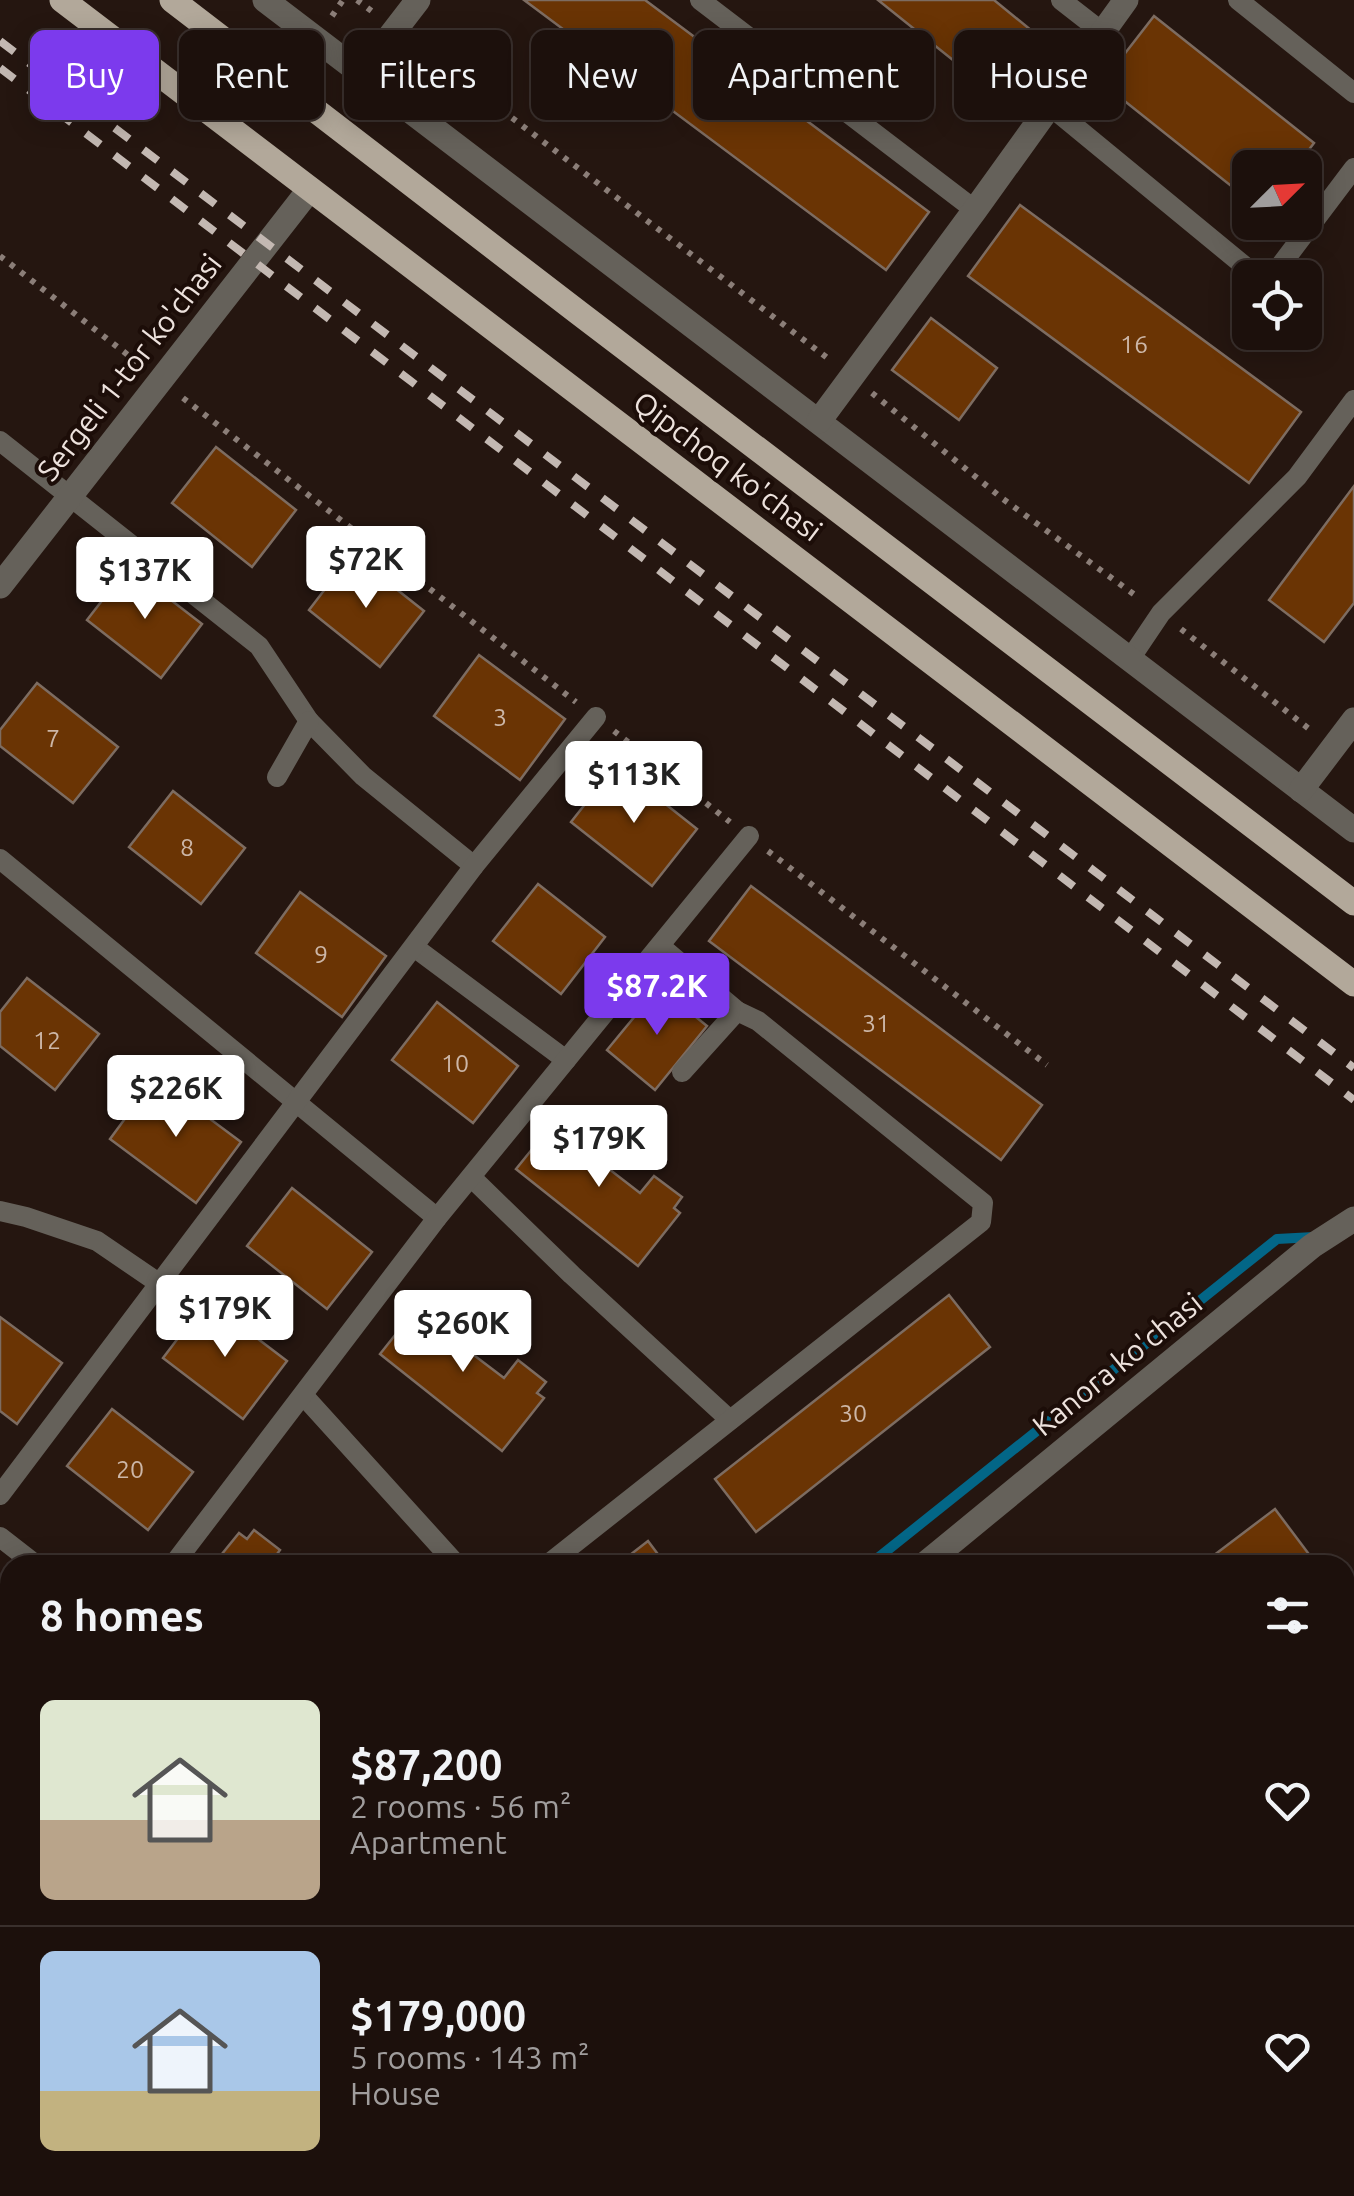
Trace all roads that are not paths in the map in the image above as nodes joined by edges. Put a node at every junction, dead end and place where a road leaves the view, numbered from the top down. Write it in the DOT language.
graph roads {
  1 [pos="62,0"];
  2 [pos="172,0"];
  3 [pos="265,0"];
  4 [pos="700,0"];
  5 [pos="1061,0"];
  6 [pos="1126,0"];
  7 [pos="1238,0"];
  8 [pos="408,4"];
  9 [pos="391,30"];
  10 [pos="1099,30"];
  11 [pos="1104,30"];
  12 [pos="344,61"];
  13 [pos="1354,93"];
  14 [pos="422,120"];
  15 [pos="1040,120"];
  16 [pos="1067,120"];
  17 [pos="1354,168"];
  18 [pos="310,189"];
  19 [pos="976,210"];
  20 [pos="1236,260"];
  21 [pos="1284,260"];
  22 [pos="1354,400"];
  23 [pos="819,421"];
  24 [pos="0,440"];
  25 [pos="69,498"];
  26 [pos="0,586"];
  27 [pos="1130,659"];
  28 [pos="596,718"];
  29 [pos="1354,720"];
  30 [pos="309,721"];
  31 [pos="276,777"];
  32 [pos="1300,790"];
  33 [pos="1354,830"];
  34 [pos="749,836"];
  35 [pos="0,859"];
  36 [pos="474,866"];
  37 [pos="1354,904"];
  38 [pos="414,946"];
  39 [pos="660,946"];
  40 [pos="1354,984"];
  41 [pos="738,1012"];
  42 [pos="566,1060"];
  43 [pos="682,1072"];
  44 [pos="295,1102"];
  45 [pos="471,1177"];
  46 [pos="0,1211"];
  47 [pos="436,1218"];
  48 [pos="1349,1222"];
  49 [pos="160,1284"];
  50 [pos="303,1395"];
  51 [pos="730,1420"];
  52 [pos="0,1496"];
  53 [pos="0,1538"];
  54 [pos="23,1555"];
  55 [pos="181,1555"];
  56 [pos="448,1555"];
  57 [pos="560,1555"];
  58 [pos="936,1555"];
  1 -- 18 [label="main road, Qipchoq ko'chasi"];
  2 -- 37 [label="main road, Qipchoq ko'chasi"];
  3 -- 12 [label="street"];
  4 -- 19 [label="lane"];
  5 -- 10 [label="lane"];
  6 -- 11 [label="street"];
  7 -- 13 [label="lane"];
  8 -- 9 [label="street"];
  14 -- 23 [label="street"];
  15 -- 19 [label="street"];
  16 -- 20 [label="lane"];
  17 -- 21 [label="lane"];
  18 -- 25 [label="street, Sergeli 1-tor ko'chasi"];
  18 -- 40 [label="main road, Qipchoq ko'chasi"];
  19 -- 23 [label="street"];
  22 -- 27 [label="lane"];
  23 -- 27 [label="street"];
  24 -- 25 [label="lane"];
  25 -- 26 [label="street, Sergeli 1-tor ko'chasi"];
  25 -- 30 [label="lane"];
  27 -- 32 [label="street"];
  28 -- 36 [label="lane"];
  29 -- 32 [label="street"];
  30 -- 31 [label="lane"];
  30 -- 36 [label="lane"];
  32 -- 33 [label="street"];
  34 -- 39 [label="lane"];
  35 -- 44 [label="lane"];
  36 -- 38 [label="lane"];
  38 -- 42 [label="lane"];
  38 -- 44 [label="lane"];
  39 -- 41 [label="lane"];
  39 -- 42 [label="lane"];
  41 -- 43 [label="lane"];
  41 -- 51 [label="lane"];
  42 -- 45 [label="lane"];
  44 -- 47 [label="lane"];
  44 -- 49 [label="lane"];
  45 -- 47 [label="lane"];
  45 -- 51 [label="lane"];
  46 -- 49 [label="lane"];
  47 -- 50 [label="lane"];
  48 -- 58 [label="street, Kanora ko'chasi"];
  49 -- 52 [label="lane"];
  50 -- 55 [label="lane"];
  50 -- 56 [label="lane"];
  51 -- 57 [label="lane"];
  53 -- 54 [label="lane"];
}
